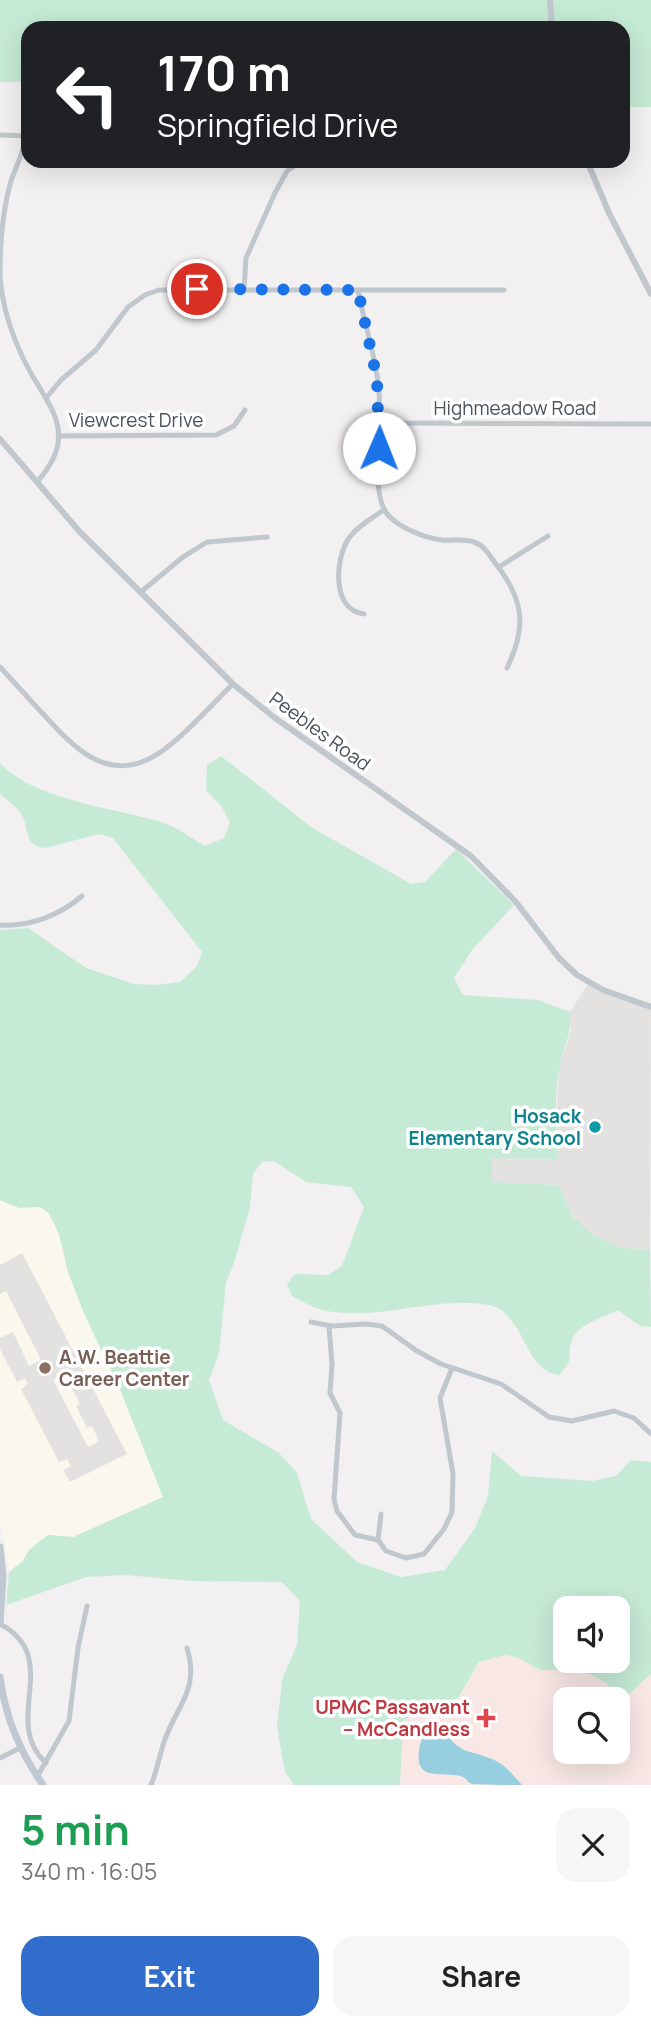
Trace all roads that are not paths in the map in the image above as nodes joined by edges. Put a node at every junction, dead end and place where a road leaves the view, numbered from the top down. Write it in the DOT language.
graph roads {
  1 [pos="550,0"];
  2 [pos="552,21"];
  3 [pos="0,135"];
  4 [pos="21,136"];
  5 [pos="21,155"];
  6 [pos="292,168"];
  7 [pos="590,168"];
  8 [pos="0,275"];
  9 [pos="244,290"];
  10 [pos="358,290"];
  11 [pos="504,290"];
  12 [pos="651,295"];
  13 [pos="47,397"];
  14 [pos="245,411"];
  15 [pos="379,423"];
  16 [pos="651,424"];
  17 [pos="58,436"];
  18 [pos="0,439"];
  19 [pos="37,482"];
  20 [pos="384,510"];
  21 [pos="548,536"];
  22 [pos="267,537"];
  23 [pos="499,567"];
  24 [pos="142,591"];
  25 [pos="364,614"];
  26 [pos="0,667"];
  27 [pos="507,668"];
  28 [pos="233,684"];
  29 [pos="82,896"];
  30 [pos="0,925"];
  31 [pos="651,1007"];
  32 [pos="312,1322"];
  33 [pos="329,1326"];
  34 [pos="452,1368"];
  35 [pos="651,1434"];
  36 [pos="381,1514"];
  37 [pos="378,1540"];
  38 [pos="0,1547"];
  39 [pos="87,1605"];
  40 [pos="0,1624"];
  41 [pos="187,1648"];
  42 [pos="0,1677"];
  43 [pos="20,1748"];
  44 [pos="0,1758"];
  45 [pos="46,1763"];
  46 [pos="37,1777"];
  47 [pos="43,1785"];
  48 [pos="150,1785"];
  1 -- 2 [label="street"];
  3 -- 4 [label="street"];
  5 -- 8 [label="street"];
  6 -- 9 [label="street"];
  7 -- 12 [label="street"];
  8 -- 13 [label="street"];
  9 -- 10 [label="street"];
  9 -- 13 [label="street"];
  10 -- 11 [label="street"];
  10 -- 15 [label="street"];
  13 -- 17 [label="street"];
  14 -- 17 [label="street, Viewcrest Drive"];
  15 -- 16 [label="street, Highmeadow Road"];
  15 -- 20 [label="street"];
  17 -- 19 [label="street"];
  18 -- 19 [label="street, Peebles Road"];
  19 -- 24 [label="street, Peebles Road"];
  20 -- 23 [label="street"];
  20 -- 25 [label="street"];
  21 -- 23 [label="street"];
  22 -- 24 [label="street"];
  23 -- 27 [label="street"];
  24 -- 28 [label="street, Peebles Road"];
  26 -- 28 [label="street"];
  28 -- 31 [label="street, Peebles Road"];
  29 -- 30 [label="street"];
  32 -- 33 [label="street"];
  33 -- 34 [label="street"];
  33 -- 37 [label="street"];
  34 -- 35 [label="street"];
  34 -- 37 [label="street"];
  36 -- 37 [label="street"];
  38 -- 40 [label="main road"];
  39 -- 45 [label="street"];
  40 -- 45 [label="street"];
  41 -- 48 [label="street"];
  42 -- 43 [label="main road"];
  43 -- 44 [label="street"];
  43 -- 46 [label="main road"];
  45 -- 46 [label="street"];
  46 -- 47 [label="main road"];
}
